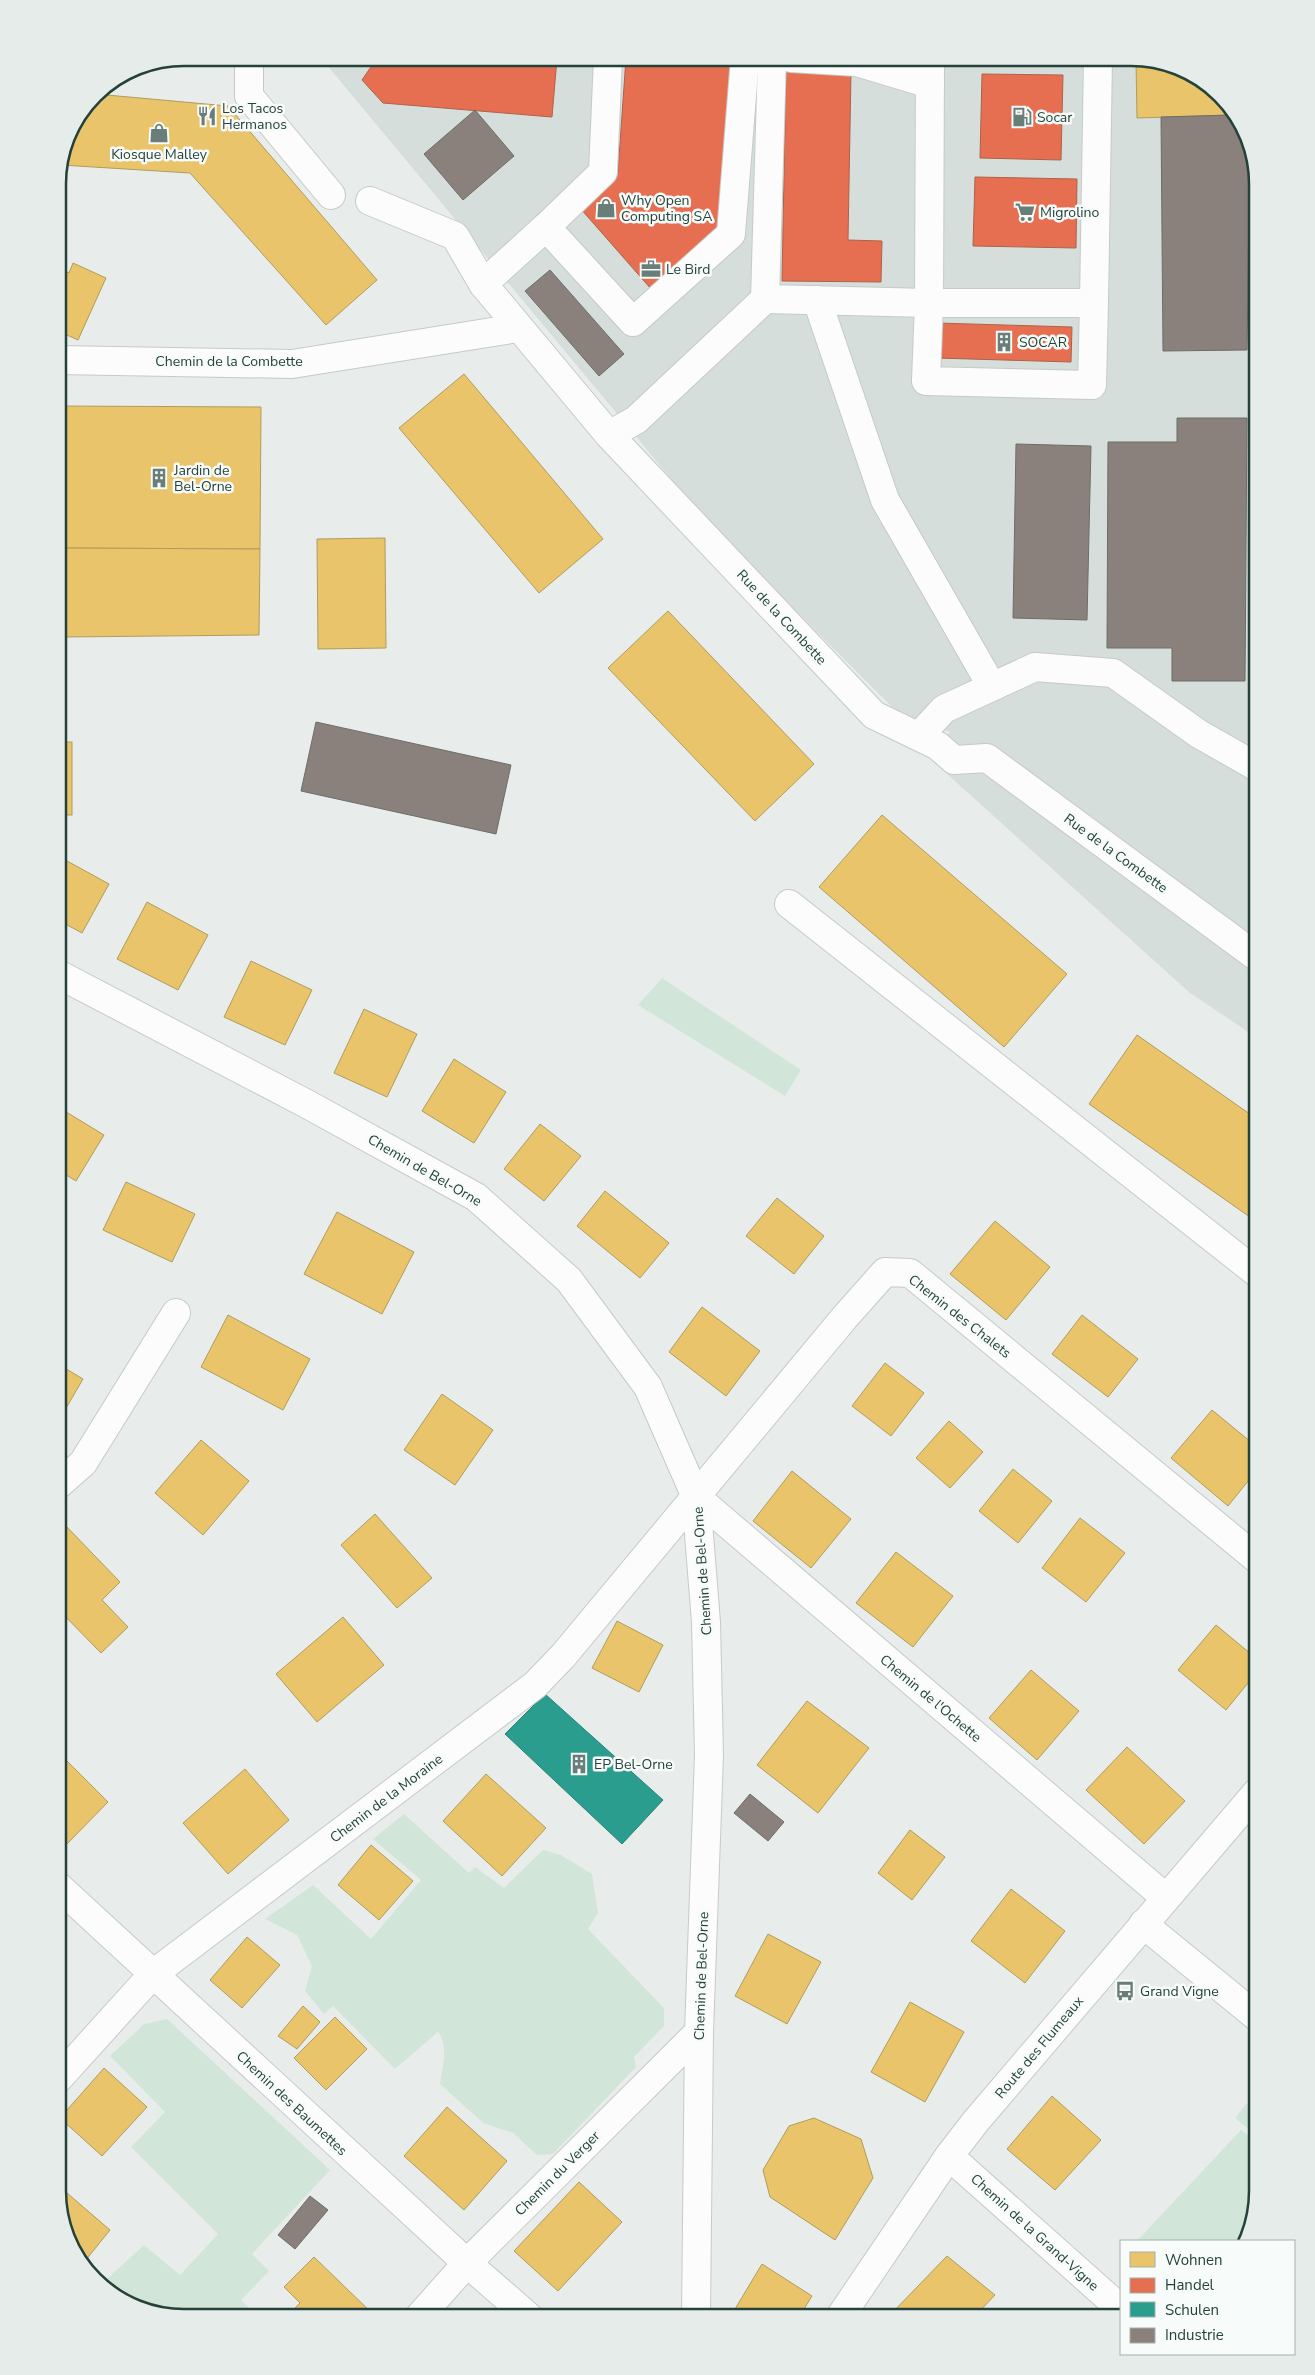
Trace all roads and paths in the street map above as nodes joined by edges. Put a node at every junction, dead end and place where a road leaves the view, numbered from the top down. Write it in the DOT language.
graph roads {
  1 [pos="249,67"];
  2 [pos="608,67"];
  3 [pos="744,67"];
  4 [pos="772,67"];
  5 [pos="898,67"];
  6 [pos="1098,67"];
  7 [pos="930,71"];
  8 [pos="331,194"];
  9 [pos="370,201"];
  10 [pos="546,227"];
  11 [pos="483,284"];
  12 [pos="765,299"];
  13 [pos="817,300"];
  14 [pos="928,303"];
  15 [pos="1094,304"];
  16 [pos="518,328"];
  17 [pos="67,360"];
  18 [pos="609,435"];
  19 [pos="992,685"];
  20 [pos="919,736"];
  21 [pos="1249,762"];
  22 [pos="789,904"];
  23 [pos="1249,950"];
  24 [pos="67,978"];
  25 [pos="1249,1266"];
  26 [pos="176,1313"];
  27 [pos="66,1477"];
  28 [pos="696,1498"];
  29 [pos="1249,1553"];
  30 [pos="1249,1802"];
  31 [pos="66,1894"];
  32 [pos="1166,1898"];
  33 [pos="1142,1924"];
  34 [pos="153,1974"];
  35 [pos="1249,2010"];
  36 [pos="699,2032"];
  37 [pos="66,2070"];
  38 [pos="949,2156"];
  39 [pos="467,2263"];
  40 [pos="428,2308"];
  41 [pos="519,2308"];
  42 [pos="1120,2308"];
  43 [pos="696,2309"];
  44 [pos="846,2309"];
  1 -- 8 [label="street"];
  2 -- 10 [label="street"];
  3 -- 10 [label="street"];
  4 -- 12 [label="street"];
  5 -- 7 [label="street"];
  6 -- 15 [label="street"];
  7 -- 14 [label="street"];
  9 -- 11 [label="street, Rue de la Combette"];
  10 -- 11 [label="street"];
  11 -- 16 [label="street, Rue de la Combette"];
  12 -- 13 [label="street"];
  12 -- 18 [label="street"];
  13 -- 14 [label="street"];
  13 -- 19 [label="street"];
  14 -- 15 [label="street"];
  14 -- 15 [label="street"];
  16 -- 17 [label="street, Chemin de la Combette"];
  16 -- 18 [label="street, Rue de la Combette"];
  18 -- 20 [label="street, Rue de la Combette"];
  19 -- 20 [label="street"];
  19 -- 21 [label="street"];
  20 -- 23 [label="street, Rue de la Combette"];
  22 -- 25 [label="street"];
  24 -- 28 [label="street, Chemin de Bel-Orne"];
  26 -- 27 [label="street"];
  28 -- 29 [label="street, Chemin des Chalets"];
  28 -- 32 [label="street, Chemin de l'Ochette"];
  28 -- 34 [label="street, Chemin de la Moraine"];
  28 -- 36 [label="street, Chemin de Bel-Orne"];
  30 -- 32 [label="street, Route des Flumeaux"];
  31 -- 34 [label="street, Chemin des Baumettes"];
  32 -- 33 [label="street, Route des Flumeaux"];
  33 -- 35 [label="street"];
  33 -- 38 [label="street, Route des Flumeaux"];
  34 -- 37 [label="street, Chemin de la Moraine"];
  34 -- 39 [label="street, Chemin des Baumettes"];
  36 -- 39 [label="street, Chemin du Verger"];
  36 -- 43 [label="street, Chemin de Bel-Orne"];
  38 -- 42 [label="street, Chemin de la Grand-Vigne"];
  38 -- 44 [label="street, Route des Flumeaux"];
  39 -- 40 [label="street, Chemin du Verger"];
  39 -- 41 [label="street, Chemin des Baumettes"];
}
